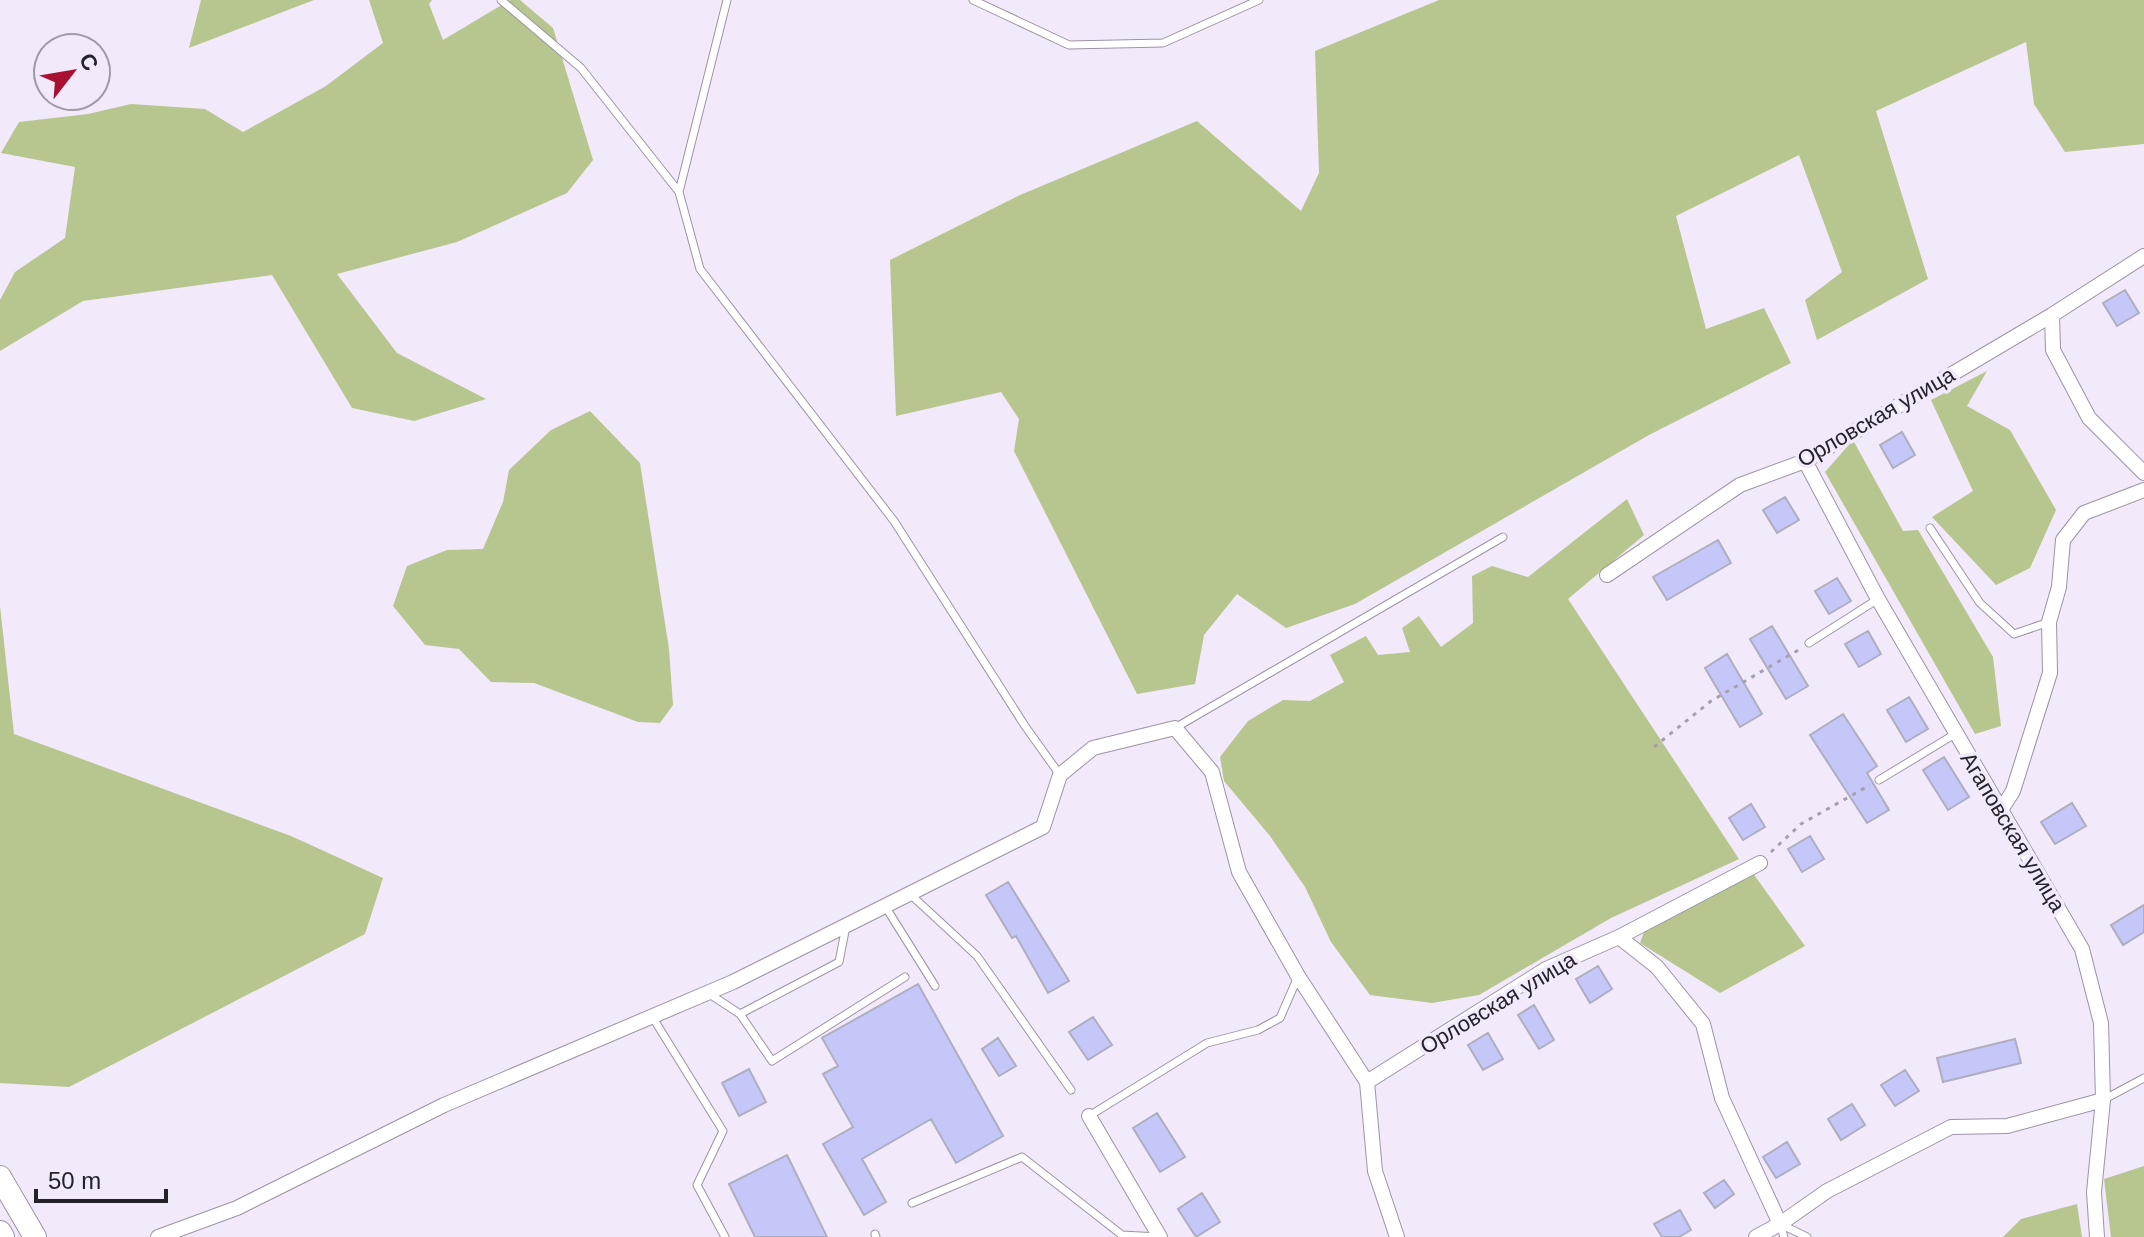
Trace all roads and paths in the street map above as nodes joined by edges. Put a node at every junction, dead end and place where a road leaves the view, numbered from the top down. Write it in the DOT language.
graph roads {
  1 [pos="501,0"];
  2 [pos="727,0"];
  3 [pos="973,0"];
  4 [pos="1259,0"];
  5 [pos="679,192"];
  6 [pos="2144,256"];
  7 [pos="2052,315"];
  8 [pos="1805,461"];
  9 [pos="2144,473"];
  10 [pos="2144,490"];
  11 [pos="1930,528"];
  12 [pos="1503,537"];
  13 [pos="1607,575"];
  14 [pos="1878,599"];
  15 [pos="2049,622"];
  16 [pos="1809,643"];
  17 [pos="1175,728"];
  18 [pos="1955,734"];
  19 [pos="1654,747"];
  20 [pos="1060,775"];
  21 [pos="1879,780"];
  22 [pos="2001,810"];
  23 [pos="1760,863"];
  24 [pos="910,894"];
  25 [pos="885,906"];
  26 [pos="847,925"];
  27 [pos="1619,937"];
  28 [pos="1298,976"];
  29 [pos="905,977"];
  30 [pos="935,986"];
  31 [pos="708,993"];
  32 [pos="740,1014"];
  33 [pos="653,1018"];
  34 [pos="2144,1078"];
  35 [pos="1367,1082"];
  36 [pos="1071,1090"];
  37 [pos="2103,1100"];
  38 [pos="1089,1116"];
  39 [pos="0,1177"];
  40 [pos="912,1203"];
  41 [pos="1782,1231"];
  42 [pos="35,1237"];
  43 [pos="158,1237"];
  44 [pos="725,1237"];
  45 [pos="1160,1237"];
  46 [pos="1397,1237"];
  47 [pos="1756,1237"];
  48 [pos="1807,1237"];
  49 [pos="2097,1237"];
  1 -- 5 [label="lane"];
  2 -- 5 [label="lane"];
  3 -- 4 [label="lane"];
  5 -- 20 [label="lane"];
  6 -- 7 [label="street, Орловская улица"];
  7 -- 8 [label="street, Орловская улица"];
  7 -- 9 [label="street"];
  8 -- 13 [label="street, Орловская улица"];
  8 -- 14 [label="street, Агаповская улица"];
  10 -- 15 [label="street"];
  11 -- 15 [label="lane"];
  12 -- 17 [label="lane"];
  14 -- 16 [label="lane"];
  14 -- 18 [label="street, Агаповская улица"];
  15 -- 22 [label="street"];
  16 -- 19 [label="path"];
  17 -- 20 [label="street"];
  17 -- 28 [label="street"];
  18 -- 21 [label="lane"];
  18 -- 22 [label="street, Агаповская улица"];
  20 -- 24 [label="street"];
  21 -- 23 [label="path"];
  22 -- 37 [label="street, Агаповская улица"];
  23 -- 27 [label="street, Орловская улица"];
  24 -- 25 [label="street"];
  24 -- 36 [label="lane"];
  25 -- 26 [label="street"];
  25 -- 30 [label="lane"];
  26 -- 31 [label="street"];
  26 -- 32 [label="lane"];
  27 -- 35 [label="street, Орловская улица"];
  27 -- 41 [label="street"];
  28 -- 35 [label="street"];
  28 -- 38 [label="lane"];
  29 -- 32 [label="lane"];
  31 -- 32 [label="lane"];
  31 -- 33 [label="street"];
  33 -- 43 [label="street"];
  33 -- 44 [label="lane"];
  34 -- 37 [label="lane"];
  35 -- 46 [label="street"];
  37 -- 41 [label="street"];
  37 -- 49 [label="street, Агаповская улица"];
  38 -- 45 [label="street"];
  39 -- 42 [label="main road"];
  40 -- 45 [label="lane"];
  41 -- 47 [label="street"];
  41 -- 48 [label="lane"];
}
